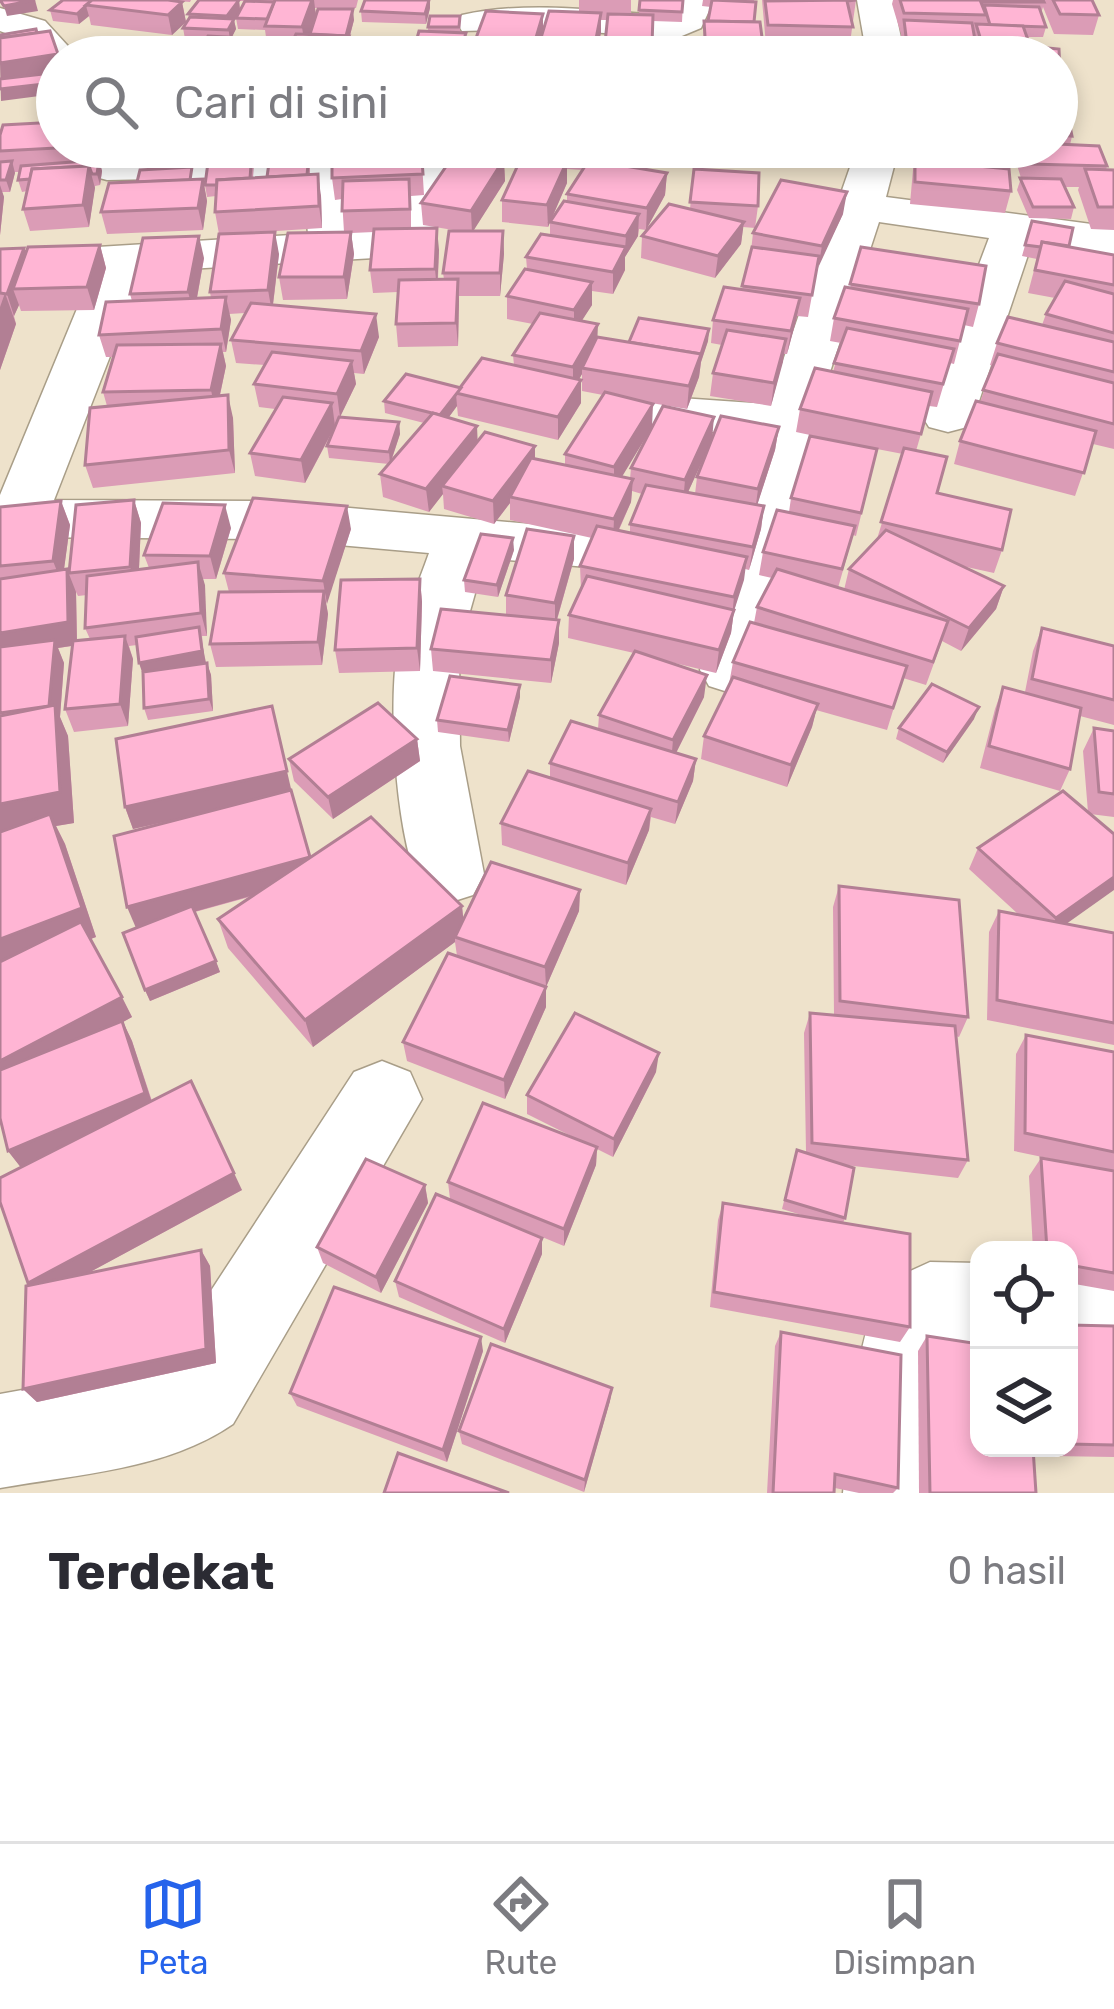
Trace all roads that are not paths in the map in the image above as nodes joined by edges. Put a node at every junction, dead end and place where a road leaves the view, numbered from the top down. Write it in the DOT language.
graph roads {
  1 [pos="62,0"];
  2 [pos="696,0"];
  3 [pos="875,0"];
  4 [pos="475,23"];
  5 [pos="16,24"];
  6 [pos="882,36"];
  7 [pos="296,168"];
  8 [pos="321,168"];
  9 [pos="442,168"];
  10 [pos="872,168"];
  11 [pos="862,207"];
  12 [pos="99,212"];
  13 [pos="1015,228"];
  14 [pos="1114,241"];
  15 [pos="332,247"];
  16 [pos="0,267"];
  17 [pos="637,411"];
  18 [pos="948,416"];
  19 [pos="788,421"];
  20 [pos="7,520"];
  21 [pos="463,536"];
  22 [pos="587,548"];
  23 [pos="731,670"];
  24 [pos="448,874"];
  25 [pos="382,1099"];
  26 [pos="970,1308"];
  27 [pos="1078,1309"];
  28 [pos="1114,1310"];
  29 [pos="0,1442"];
  30 [pos="892,1493"];
  1 -- 5 [label="street"];
  2 -- 4 [label="street"];
  3 -- 6 [label="street"];
  7 -- 12 [label="street"];
  8 -- 15 [label="street"];
  9 -- 15 [label="street"];
  10 -- 11 [label="street"];
  11 -- 13 [label="street"];
  11 -- 19 [label="street"];
  12 -- 15 [label="street"];
  12 -- 16 [label="street"];
  12 -- 20 [label="street"];
  13 -- 14 [label="street"];
  13 -- 18 [label="street"];
  17 -- 19 [label="street"];
  19 -- 23 [label="street"];
  20 -- 21 [label="street"];
  21 -- 22 [label="street"];
  21 -- 24 [label="street"];
  25 -- 29 [label="street"];
  26 -- 30 [label="street"];
  27 -- 28 [label="street"];
}
